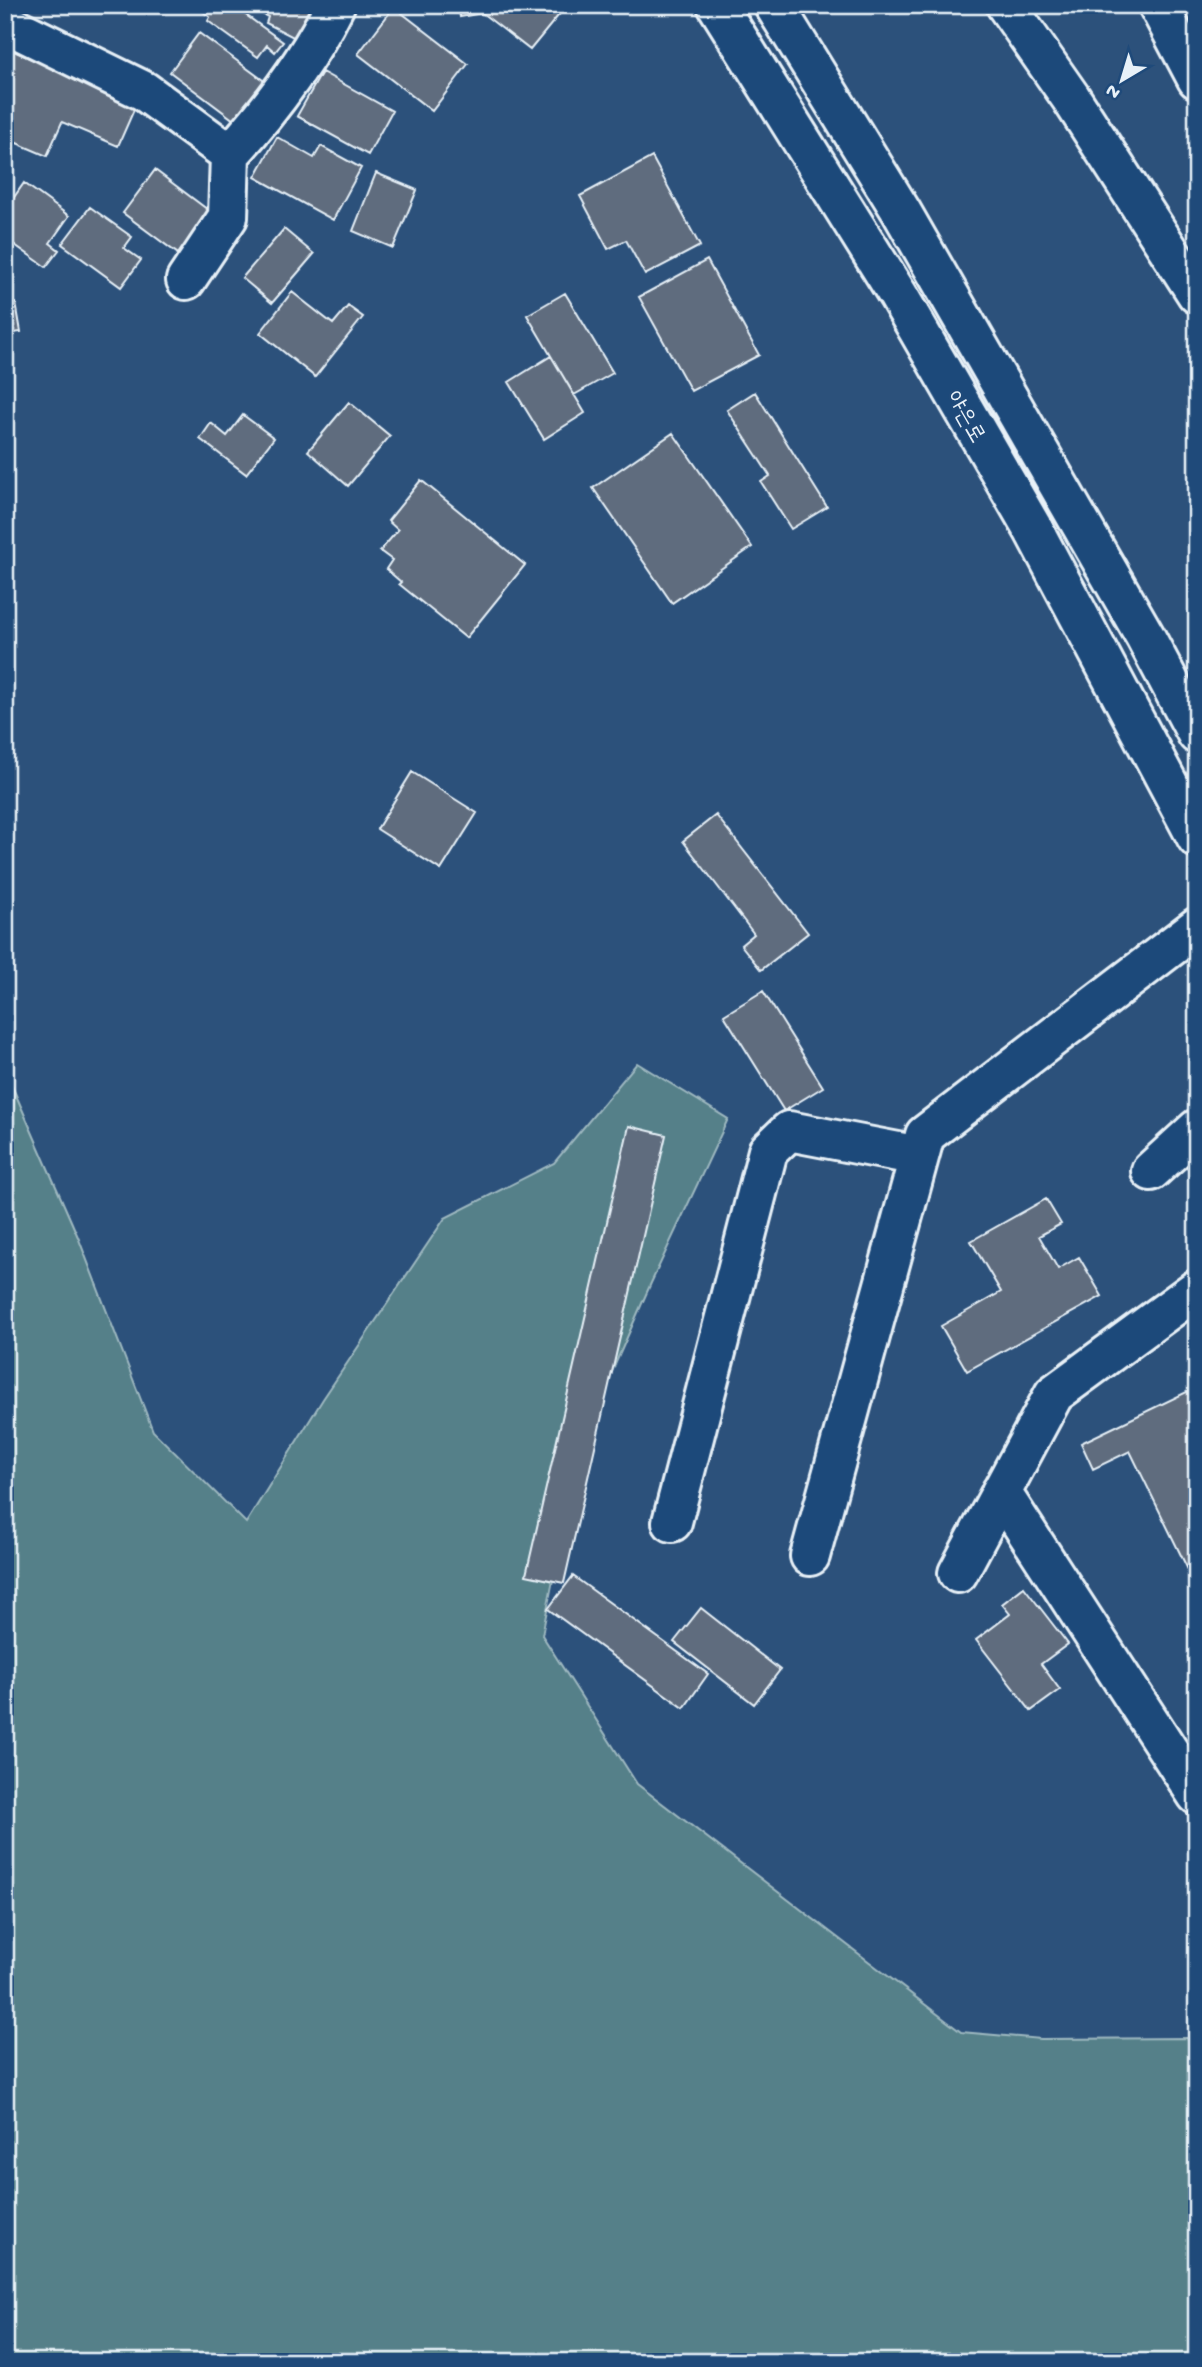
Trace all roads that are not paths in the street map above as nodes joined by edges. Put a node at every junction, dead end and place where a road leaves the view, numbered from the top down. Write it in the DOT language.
graph roads {
  1 [pos="335,5"];
  2 [pos="717,5"];
  3 [pos="774,5"];
  4 [pos="1006,5"];
  5 [pos="1158,5"];
  6 [pos="5,23"];
  7 [pos="1197,79"];
  8 [pos="230,154"];
  9 [pos="186,280"];
  10 [pos="1197,294"];
  11 [pos="1197,734"];
  12 [pos="1197,838"];
  13 [pos="1197,927"];
  14 [pos="1197,1129"];
  15 [pos="919,1156"];
  16 [pos="1151,1171"];
  17 [pos="1197,1289"];
  18 [pos="1001,1492"];
  19 [pos="672,1522"];
  20 [pos="810,1556"];
  21 [pos="958,1573"];
  22 [pos="1197,1795"];
  1 -- 8 [label="main road"];
  2 -- 12 [label="main road, 야은로"];
  3 -- 11 [label="main road, 야은로"];
  4 -- 10 [label="main road"];
  5 -- 7 [label="main road"];
  6 -- 8 [label="main road"];
  8 -- 9 [label="main road"];
  13 -- 15 [label="main road"];
  14 -- 16 [label="main road"];
  15 -- 19 [label="main road"];
  15 -- 20 [label="main road"];
  17 -- 18 [label="main road"];
  18 -- 21 [label="main road"];
  18 -- 22 [label="main road"];
}
